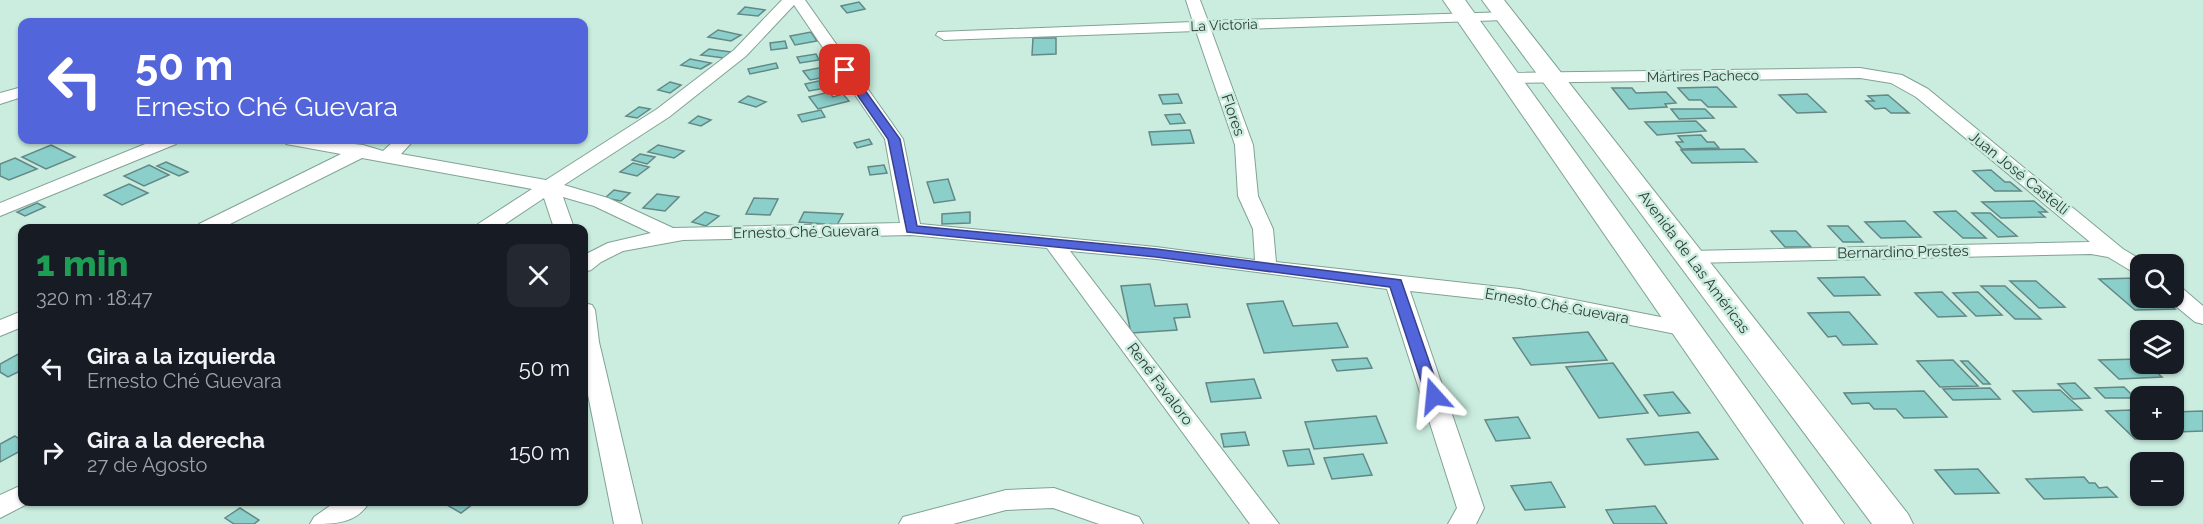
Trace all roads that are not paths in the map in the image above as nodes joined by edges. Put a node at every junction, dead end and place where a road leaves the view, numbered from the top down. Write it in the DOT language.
graph roads {
  1 [pos="790,0"];
  2 [pos="798,0"];
  3 [pos="1192,0"];
  4 [pos="1460,8"];
  5 [pos="1499,8"];
  6 [pos="1202,26"];
  7 [pos="944,35"];
  8 [pos="1509,78"];
  9 [pos="1552,78"];
  10 [pos="1896,79"];
  11 [pos="18,93"];
  12 [pos="1,99"];
  13 [pos="18,101"];
  14 [pos="160,144"];
  15 [pos="318,144"];
  16 [pos="401,144"];
  17 [pos="363,151"];
  18 [pos="388,156"];
  19 [pos="550,187"];
  20 [pos="0,210"];
  21 [pos="214,224"];
  22 [pos="491,224"];
  23 [pos="563,224"];
  24 [pos="911,229"];
  25 [pos="678,235"];
  26 [pos="1055,244"];
  27 [pos="2116,253"];
  28 [pos="1690,257"];
  29 [pos="588,262"];
  30 [pos="2130,262"];
  31 [pos="1266,267"];
  32 [pos="1396,283"];
  33 [pos="2184,301"];
  34 [pos="2203,317"];
  35 [pos="18,320"];
  36 [pos="0,329"];
  37 [pos="1686,329"];
  38 [pos="588,352"];
  39 [pos="18,497"];
  40 [pos="350,506"];
  41 [pos="0,508"];
  42 [pos="324,524"];
  43 [pos="628,524"];
  44 [pos="913,524"];
  45 [pos="1129,524"];
  46 [pos="1264,524"];
  47 [pos="1462,524"];
  48 [pos="1825,524"];
  49 [pos="1894,524"];
  1 -- 19 [label="street"];
  2 -- 24 [label="street"];
  3 -- 6 [label="street, Flores"];
  4 -- 5 [label="street, La Victoria"];
  4 -- 6 [label="street, La Victoria"];
  4 -- 8 [label="main road"];
  5 -- 9 [label="main road, Avenida de Las Américas"];
  6 -- 7 [label="street, La Victoria"];
  6 -- 31 [label="street, Flores"];
  8 -- 9 [label="street, Mártires Pacheco"];
  8 -- 37 [label="main road"];
  9 -- 10 [label="street, Mártires Pacheco"];
  9 -- 28 [label="main road, Avenida de Las Américas"];
  10 -- 27 [label="street, Juan José Castelli"];
  11 -- 12 [label="street"];
  12 -- 13 [label="street"];
  14 -- 20 [label="street"];
  15 -- 17 [label="street, Ernesto Ché Guevara"];
  16 -- 18 [label="street"];
  17 -- 18 [label="street, Ernesto Ché Guevara"];
  17 -- 21 [label="street"];
  18 -- 19 [label="street, Ernesto Ché Guevara"];
  19 -- 22 [label="street"];
  19 -- 23 [label="street"];
  19 -- 25 [label="street, Ernesto Ché Guevara"];
  24 -- 25 [label="street, Ernesto Ché Guevara"];
  24 -- 26 [label="street, Ernesto Ché Guevara"];
  25 -- 29 [label="street"];
  26 -- 31 [label="street, Ernesto Ché Guevara"];
  26 -- 46 [label="street, René Favaloro"];
  27 -- 28 [label="street, Bernardino Prestes"];
  27 -- 30 [label="street, Juan José Castelli"];
  28 -- 49 [label="main road, Avenida de Las Américas"];
  31 -- 32 [label="street, Ernesto Ché Guevara"];
  32 -- 37 [label="street, Ernesto Ché Guevara"];
  32 -- 47 [label="street"];
  33 -- 34 [label="street"];
  35 -- 36 [label="street"];
  37 -- 48 [label="main road"];
  38 -- 43 [label="street"];
  39 -- 41 [label="street"];
  40 -- 42 [label="street"];
  44 -- 45 [label="street"];
}
